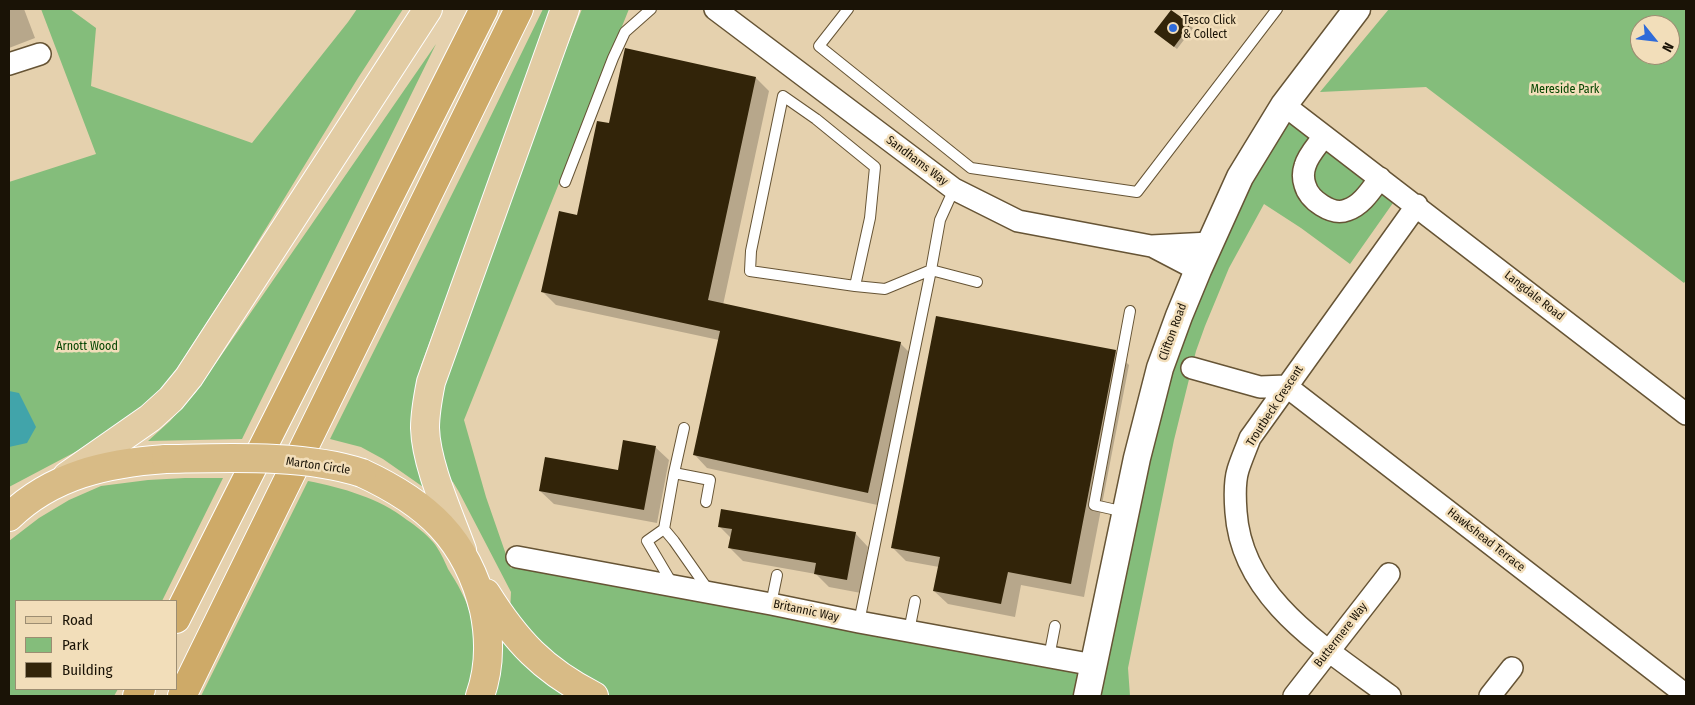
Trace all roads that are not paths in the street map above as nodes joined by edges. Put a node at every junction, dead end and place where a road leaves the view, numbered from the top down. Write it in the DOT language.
graph roads {
  1 [pos="428,9"];
  2 [pos="484,9"];
  3 [pos="519,9"];
  4 [pos="565,9"];
  5 [pos="715,9"];
  6 [pos="848,9"];
  7 [pos="1277,9"];
  8 [pos="1357,9"];
  9 [pos="650,10"];
  10 [pos="40,54"];
  11 [pos="9,64"];
  12 [pos="1284,105"];
  13 [pos="1324,136"];
  14 [pos="1380,178"];
  15 [pos="565,182"];
  16 [pos="954,189"];
  17 [pos="1416,205"];
  18 [pos="1210,244"];
  19 [pos="1151,246"];
  20 [pos="931,270"];
  21 [pos="1198,270"];
  22 [pos="977,282"];
  23 [pos="855,286"];
  24 [pos="1130,311"];
  25 [pos="1192,368"];
  26 [pos="1286,386"];
  27 [pos="1685,411"];
  28 [pos="684,428"];
  29 [pos="674,473"];
  30 [pos="57,483"];
  31 [pos="706,502"];
  32 [pos="14,509"];
  33 [pos="1126,512"];
  34 [pos="664,529"];
  35 [pos="517,556"];
  36 [pos="468,564"];
  37 [pos="1389,574"];
  38 [pos="777,575"];
  39 [pos="673,586"];
  40 [pos="711,593"];
  41 [pos="915,601"];
  42 [pos="771,604"];
  43 [pos="178,615"];
  44 [pos="858,622"];
  45 [pos="1055,626"];
  46 [pos="909,631"];
  47 [pos="1329,650"];
  48 [pos="1049,656"];
  49 [pos="1512,668"];
  50 [pos="1092,683"];
  51 [pos="1686,695"];
  52 [pos="182,696"];
  53 [pos="480,696"];
  54 [pos="594,696"];
  55 [pos="1294,696"];
  56 [pos="1390,696"];
  57 [pos="1490,696"];
  1 -- 30 [label="main road"];
  2 -- 43 [label="highway"];
  3 -- 52 [label="highway"];
  4 -- 36 [label="main road"];
  5 -- 16 [label="street, Sandhams Way"];
  6 -- 7 [label="lane"];
  8 -- 12 [label="street, Clifton Road"];
  9 -- 15 [label="lane"];
  10 -- 11 [label="street"];
  12 -- 13 [label="street, Langdale Road"];
  12 -- 18 [label="street, Clifton Road"];
  13 -- 14 [label="street, Langdale Road"];
  13 -- 14 [label="street"];
  14 -- 17 [label="street, Langdale Road"];
  16 -- 19 [label="street, Sandhams Way"];
  16 -- 20 [label="lane"];
  17 -- 26 [label="street, Troutbeck Crescent"];
  17 -- 27 [label="street, Langdale Road"];
  18 -- 19 [label="street, Sandhams Way"];
  18 -- 21 [label="street, Clifton Road"];
  19 -- 21 [label="street, Sandhams Way"];
  20 -- 22 [label="lane"];
  20 -- 23 [label="lane"];
  20 -- 44 [label="lane"];
  21 -- 33 [label="street, Clifton Road"];
  23 -- 23 [label="lane"];
  24 -- 33 [label="lane"];
  25 -- 26 [label="street"];
  26 -- 47 [label="street, Troutbeck Crescent"];
  26 -- 51 [label="street, Hawkshead Terrace"];
  28 -- 29 [label="lane"];
  29 -- 31 [label="lane"];
  29 -- 34 [label="lane"];
  30 -- 32 [label="highway, Marton Circle"];
  30 -- 36 [label="highway, Marton Circle, bridge"];
  33 -- 50 [label="street, Clifton Road"];
  34 -- 39 [label="lane"];
  34 -- 40 [label="lane"];
  35 -- 39 [label="street, Britannic Way"];
  36 -- 53 [label="highway, Marton Circle"];
  36 -- 54 [label="highway"];
  37 -- 47 [label="street, Buttermere Way"];
  38 -- 42 [label="lane"];
  39 -- 40 [label="street, Britannic Way"];
  40 -- 42 [label="street, Britannic Way"];
  41 -- 46 [label="lane"];
  42 -- 44 [label="street, Britannic Way"];
  44 -- 46 [label="street, Britannic Way"];
  45 -- 48 [label="lane"];
  46 -- 48 [label="street, Britannic Way"];
  47 -- 55 [label="street, Buttermere Way"];
  47 -- 56 [label="street, Troutbeck Crescent"];
  48 -- 50 [label="street, Britannic Way"];
  49 -- 57 [label="street"];
}
